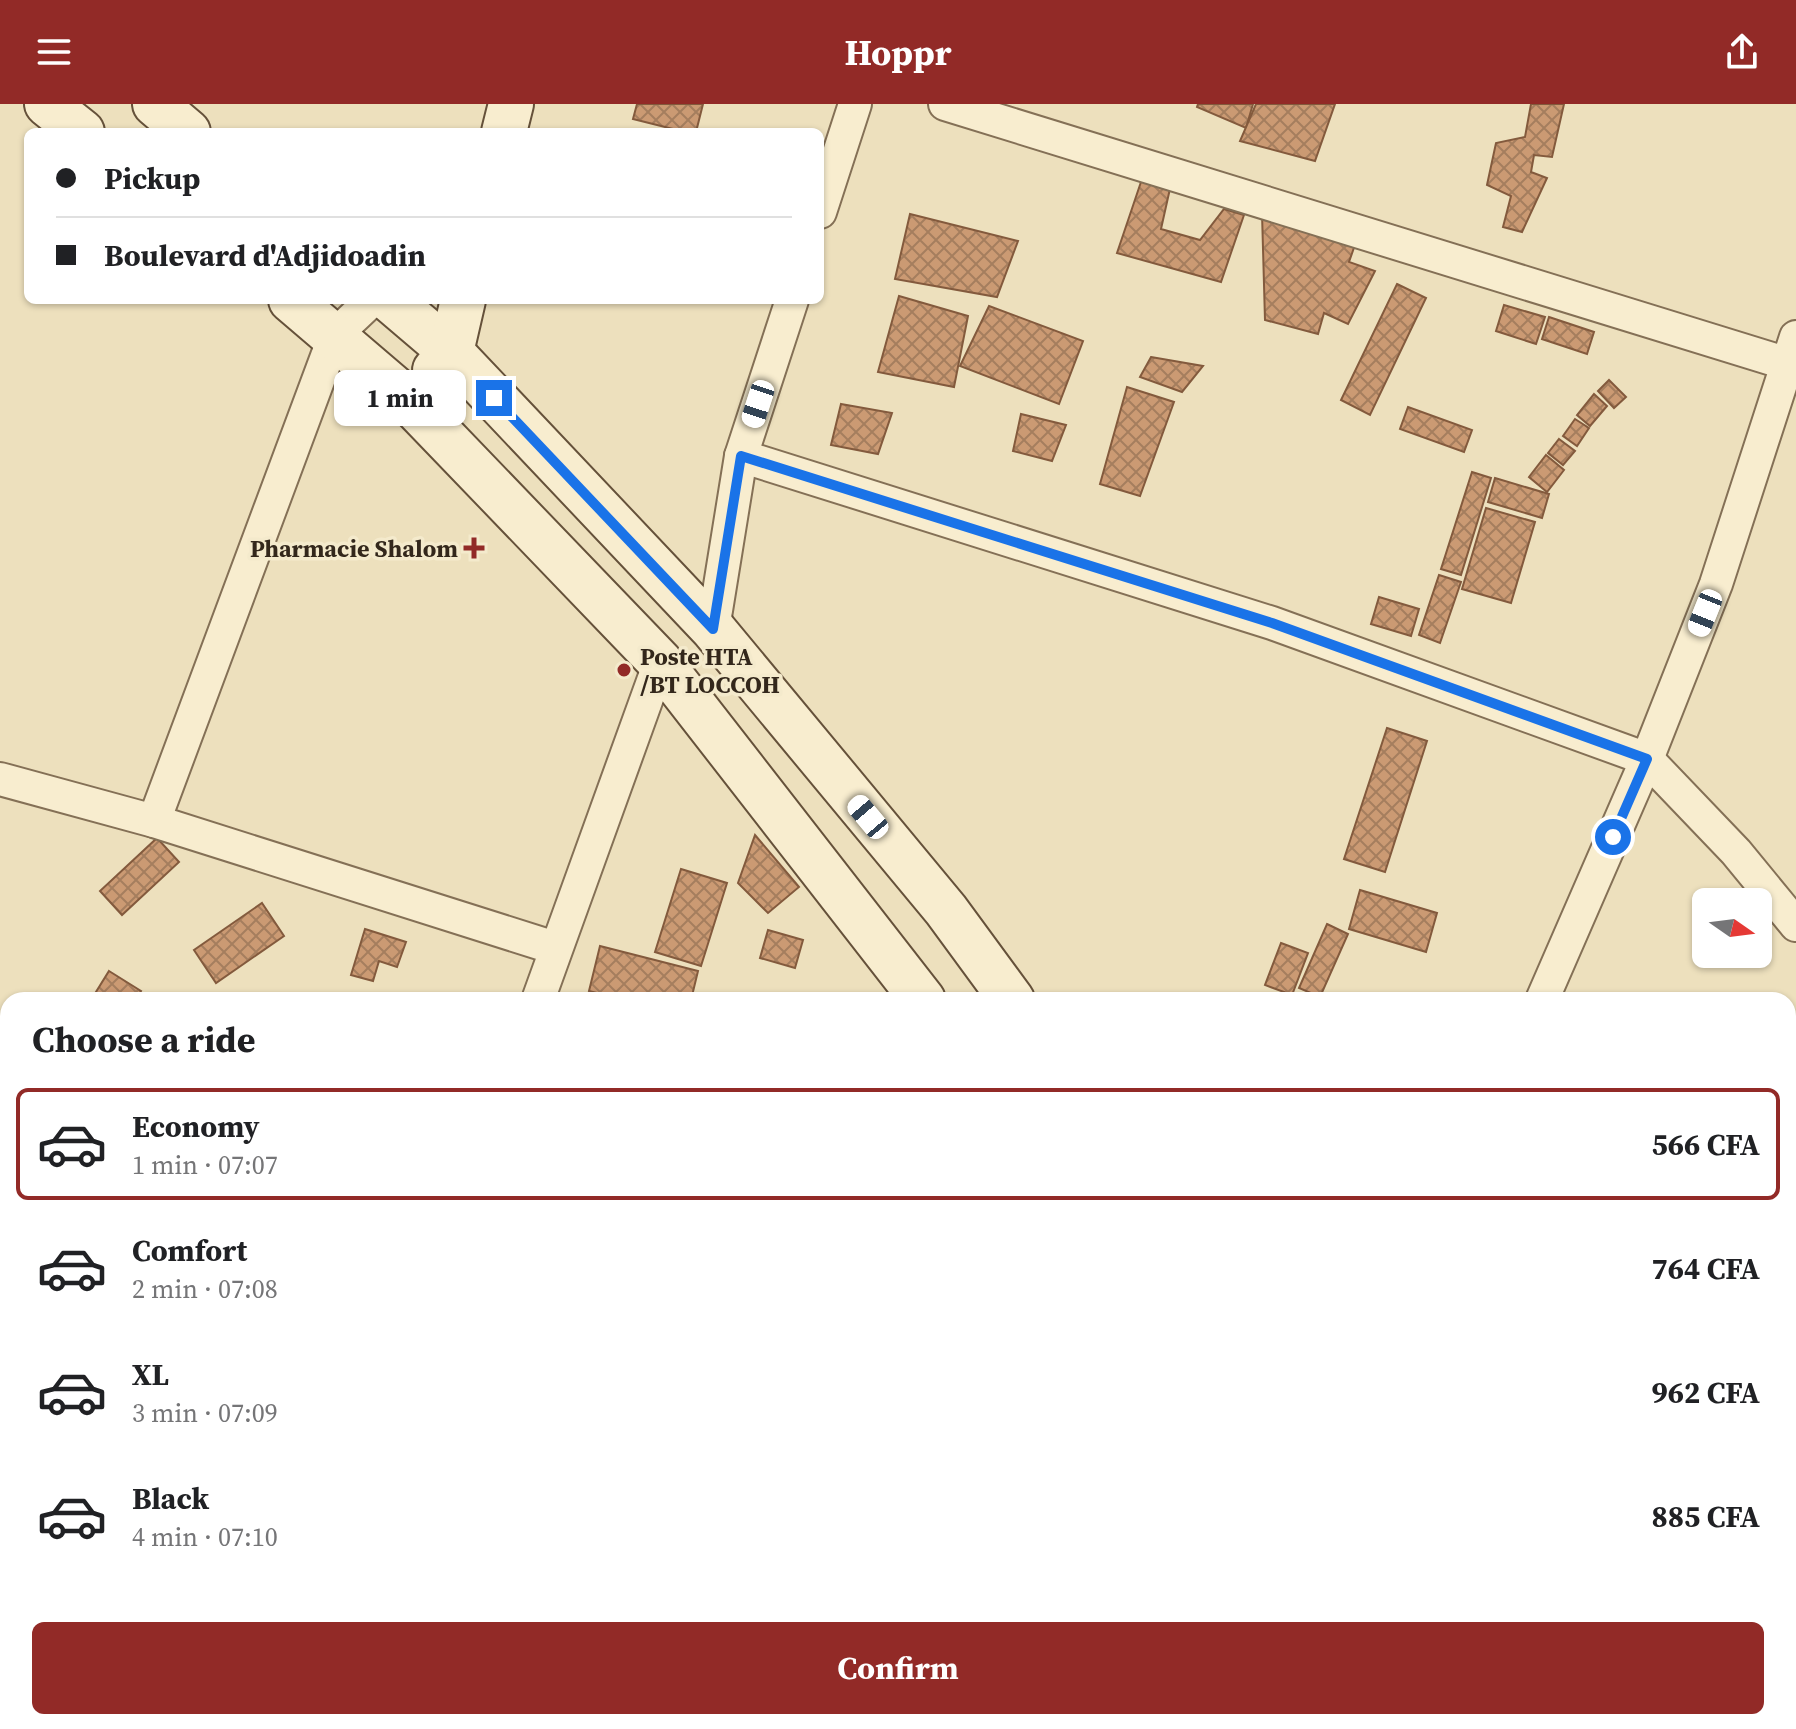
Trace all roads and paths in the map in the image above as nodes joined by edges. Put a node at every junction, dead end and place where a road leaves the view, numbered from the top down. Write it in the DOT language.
graph roads {
  1 [pos="47,104"];
  2 [pos="155,104"];
  3 [pos="511,104"];
  4 [pos="855,104"];
  5 [pos="945,104"];
  6 [pos="77,128"];
  7 [pos="183,128"];
  8 [pos="505,128"];
  9 [pos="824,200"];
  10 [pos="296,304"];
  11 [pos="368,304"];
  12 [pos="395,304"];
  13 [pos="462,304"];
  14 [pos="791,304"];
  15 [pos="335,335"];
  16 [pos="1792,351"];
  17 [pos="451,352"];
  18 [pos="408,400"];
  19 [pos="741,456"];
  20 [pos="713,629"];
  21 [pos="660,662"];
  22 [pos="1647,759"];
  23 [pos="0,779"];
  24 [pos="154,821"];
  25 [pos="1796,925"];
  26 [pos="555,948"];
  27 [pos="541,992"];
  28 [pos="917,992"];
  29 [pos="1006,992"];
  30 [pos="1545,992"];
  1 -- 6 [label="main road"];
  2 -- 7 [label="main road"];
  3 -- 8 [label="main road"];
  4 -- 9 [label="street"];
  5 -- 16 [label="street"];
  10 -- 15 [label="main road"];
  11 -- 15 [label="street"];
  12 -- 17 [label="main road"];
  13 -- 17 [label="main road"];
  14 -- 19 [label="street"];
  15 -- 18 [label="main road"];
  15 -- 24 [label="street"];
  16 -- 22 [label="street"];
  17 -- 18 [label="main road"];
  17 -- 20 [label="main road"];
  18 -- 21 [label="main road"];
  19 -- 20 [label="street"];
  19 -- 22 [label="street"];
  20 -- 29 [label="main road"];
  21 -- 26 [label="street"];
  21 -- 28 [label="main road"];
  22 -- 25 [label="street"];
  22 -- 30 [label="street"];
  23 -- 24 [label="street"];
  24 -- 26 [label="street"];
  26 -- 27 [label="street"];
}
